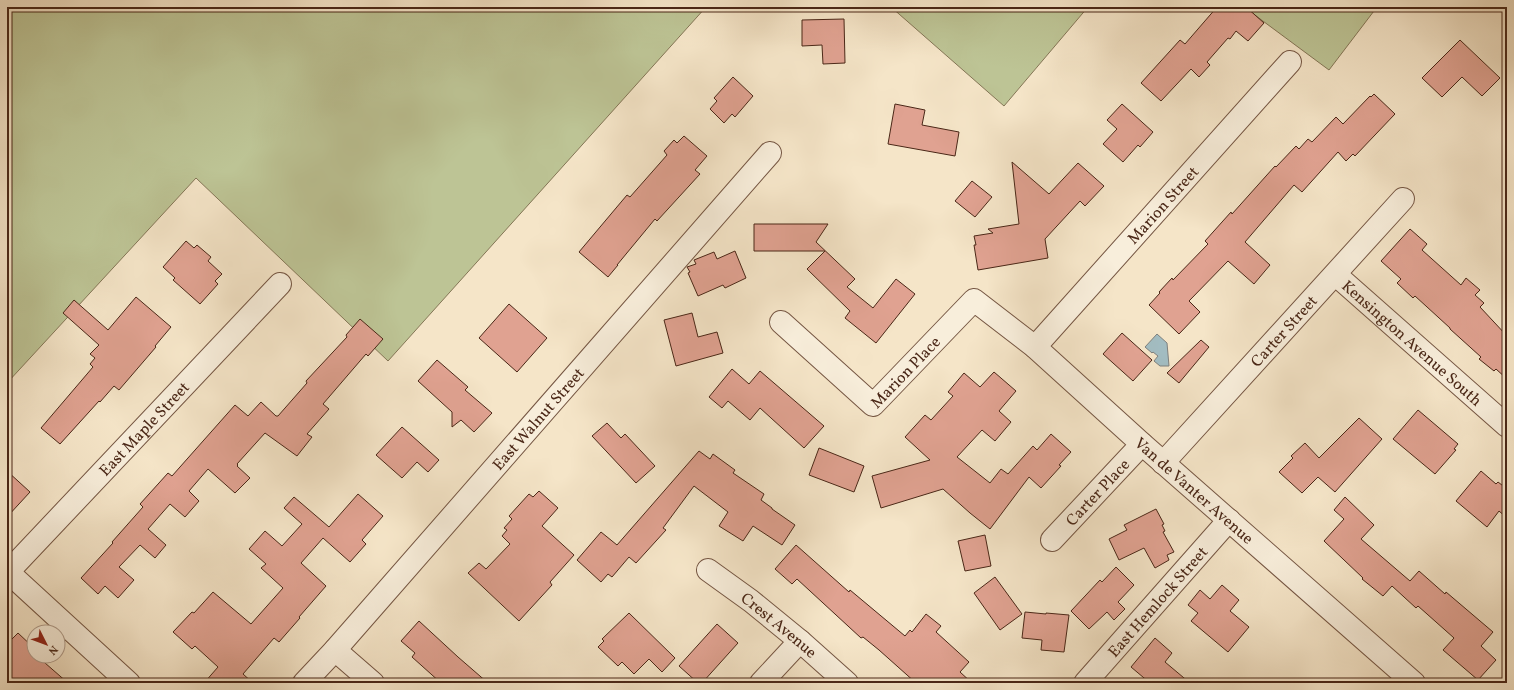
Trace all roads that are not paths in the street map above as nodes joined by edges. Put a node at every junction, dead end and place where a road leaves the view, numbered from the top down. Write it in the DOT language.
graph roads {
  1 [pos="1290,62"];
  2 [pos="770,153"];
  3 [pos="1403,199"];
  4 [pos="1336,274"];
  5 [pos="280,284"];
  6 [pos="974,300"];
  7 [pos="781,322"];
  8 [pos="1035,347"];
  9 [pos="1507,426"];
  10 [pos="1142,444"];
  11 [pos="1163,463"];
  12 [pos="1229,520"];
  13 [pos="1052,540"];
  14 [pos="708,570"];
  15 [pos="8,573"];
  16 [pos="800,641"];
  17 [pos="335,650"];
  18 [pos="120,680"];
  19 [pos="304,683"];
  20 [pos="373,683"];
  21 [pos="761,683"];
  22 [pos="847,683"];
  23 [pos="1085,683"];
  24 [pos="1414,683"];
  1 -- 8 [label="street, Marion Street"];
  2 -- 17 [label="street, East Walnut Street"];
  3 -- 4 [label="street, Carter Street"];
  4 -- 9 [label="street, Kensington Avenue South"];
  4 -- 11 [label="street, Carter Street"];
  5 -- 15 [label="street, East Maple Street"];
  6 -- 7 [label="street, Marion Place"];
  6 -- 8 [label="street, Van de Vanter Avenue"];
  8 -- 10 [label="street, Van de Vanter Avenue"];
  10 -- 11 [label="street, Van de Vanter Avenue"];
  10 -- 13 [label="street, Carter Place"];
  11 -- 12 [label="street, Van de Vanter Avenue"];
  12 -- 23 [label="street, East Hemlock Street"];
  12 -- 24 [label="street, Van de Vanter Avenue"];
  14 -- 16 [label="street, Crest Avenue"];
  15 -- 18 [label="street"];
  16 -- 21 [label="street"];
  16 -- 22 [label="street, Crest Avenue"];
  17 -- 19 [label="street, East Walnut Street"];
  17 -- 20 [label="street"];
}
